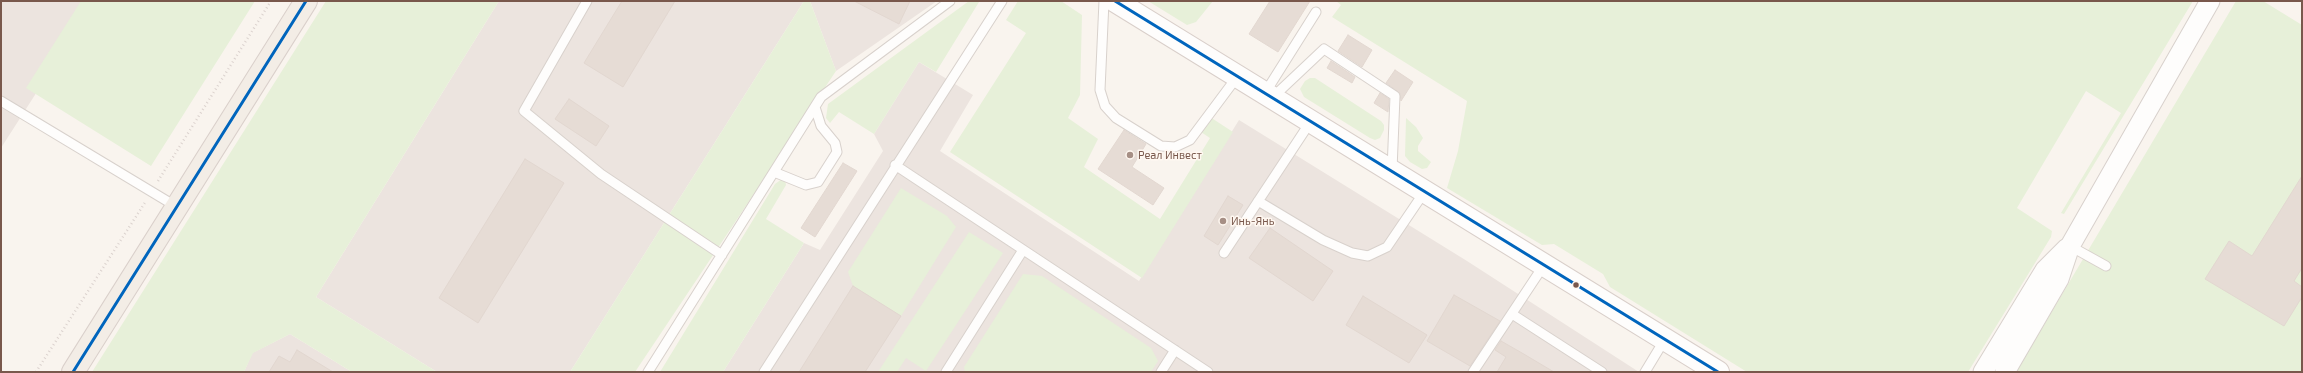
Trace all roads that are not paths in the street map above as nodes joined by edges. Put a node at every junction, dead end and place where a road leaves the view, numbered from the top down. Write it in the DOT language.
graph roads {
  1 [pos="306,1"];
  2 [pos="587,1"];
  3 [pos="950,1"];
  4 [pos="1002,1"];
  5 [pos="1104,1"];
  6 [pos="1116,1"];
  7 [pos="2210,1"];
  8 [pos="1316,12"];
  9 [pos="1238,76"];
  10 [pos="1269,95"];
  11 [pos="1,100"];
  12 [pos="815,107"];
  13 [pos="1311,121"];
  14 [pos="895,165"];
  15 [pos="1392,170"];
  16 [pos="774,172"];
  17 [pos="1425,191"];
  18 [pos="1258,201"];
  19 [pos="177,207"];
  20 [pos="2070,246"];
  21 [pos="1024,250"];
  22 [pos="1224,253"];
  23 [pos="722,255"];
  24 [pos="1544,265"];
  25 [pos="2106,266"];
  26 [pos="1512,314"];
  27 [pos="1665,340"];
  28 [pos="1175,350"];
  29 [pos="73,372"];
  30 [pos="648,372"];
  31 [pos="764,372"];
  32 [pos="946,372"];
  33 [pos="1160,372"];
  34 [pos="1208,372"];
  35 [pos="1473,372"];
  36 [pos="1602,372"];
  37 [pos="1645,372"];
  38 [pos="1718,372"];
  39 [pos="1983,372"];
  40 [pos="2005,372"];
  1 -- 19 [label="main road"];
  2 -- 23 [label="lane"];
  3 -- 12 [label="lane"];
  4 -- 14 [label="lane"];
  5 -- 9 [label="lane"];
  6 -- 9 [label="main road"];
  7 -- 20 [label="street"];
  8 -- 10 [label="lane"];
  9 -- 10 [label="main road"];
  10 -- 13 [label="main road"];
  10 -- 15 [label="lane"];
  11 -- 19 [label="lane"];
  12 -- 16 [label="lane"];
  12 -- 16 [label="lane"];
  13 -- 15 [label="main road"];
  13 -- 18 [label="lane"];
  14 -- 21 [label="lane"];
  14 -- 31 [label="lane"];
  15 -- 17 [label="main road"];
  16 -- 23 [label="lane"];
  17 -- 18 [label="lane"];
  17 -- 24 [label="main road"];
  18 -- 22 [label="lane"];
  19 -- 29 [label="main road"];
  20 -- 25 [label="lane"];
  20 -- 39 [label="street"];
  20 -- 40 [label="street"];
  21 -- 28 [label="lane"];
  21 -- 32 [label="lane"];
  23 -- 30 [label="lane"];
  24 -- 26 [label="lane"];
  24 -- 27 [label="main road"];
  26 -- 35 [label="lane"];
  26 -- 36 [label="lane"];
  27 -- 37 [label="lane"];
  27 -- 38 [label="main road"];
  28 -- 33 [label="lane"];
  28 -- 34 [label="lane"];
}
